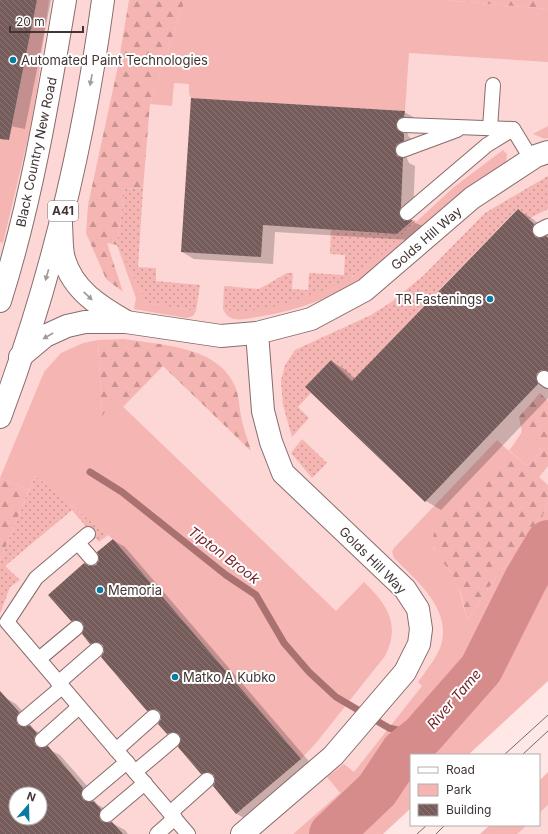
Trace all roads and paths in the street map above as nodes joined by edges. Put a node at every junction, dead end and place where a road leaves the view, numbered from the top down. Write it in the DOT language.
graph roads {
  1 [pos="65,0"];
  2 [pos="103,0"];
  3 [pos="492,85"];
  4 [pos="404,125"];
  5 [pos="464,127"];
  6 [pos="490,128"];
  7 [pos="513,129"];
  8 [pos="403,150"];
  9 [pos="540,156"];
  10 [pos="407,213"];
  11 [pos="60,222"];
  12 [pos="0,302"];
  13 [pos="126,322"];
  14 [pos="257,333"];
  15 [pos="20,357"];
  16 [pos="0,417"];
  17 [pos="91,558"];
  18 [pos="76,628"];
  19 [pos="96,650"];
  20 [pos="39,660"];
  21 [pos="60,685"];
  22 [pos="79,707"];
  23 [pos="153,717"];
  24 [pos="24,719"];
  25 [pos="42,740"];
  26 [pos="173,740"];
  27 [pos="116,750"];
  28 [pos="131,767"];
  29 [pos="207,780"];
  30 [pos="145,783"];
  31 [pos="89,794"];
  32 [pos="107,815"];
  33 [pos="173,816"];
  34 [pos="157,834"];
  35 [pos="188,834"];
  36 [pos="242,834"];
  1 -- 12 [label="main road, Black Country New Road"];
  2 -- 11 [label="main road, A41, one-way"];
  3 -- 6 [label="lane"];
  4 -- 5 [label="lane"];
  5 -- 6 [label="lane"];
  5 -- 8 [label="lane"];
  6 -- 7 [label="lane"];
  7 -- 9 [label="lane"];
  7 -- 10 [label="lane"];
  9 -- 14 [label="main road, Golds Hill Way"];
  11 -- 13 [label="main road, Golds Hill Way, one-way"];
  11 -- 15 [label="main road, A41, one-way"];
  13 -- 14 [label="main road, Golds Hill Way"];
  13 -- 15 [label="main road, Golds Hill Way, one-way"];
  14 -- 36 [label="main road, Golds Hill Way"];
  15 -- 16 [label="main road, A41"];
  17 -- 20 [label="lane"];
  18 -- 20 [label="lane"];
  19 -- 21 [label="lane"];
  20 -- 21 [label="lane"];
  21 -- 22 [label="lane"];
  21 -- 24 [label="lane"];
  22 -- 25 [label="lane"];
  22 -- 27 [label="lane"];
  23 -- 27 [label="lane"];
  26 -- 28 [label="lane"];
  27 -- 28 [label="lane"];
  28 -- 30 [label="lane"];
  28 -- 31 [label="lane"];
  29 -- 33 [label="lane"];
  30 -- 32 [label="lane"];
  30 -- 33 [label="lane"];
  33 -- 34 [label="lane"];
  33 -- 35 [label="lane"];
}
